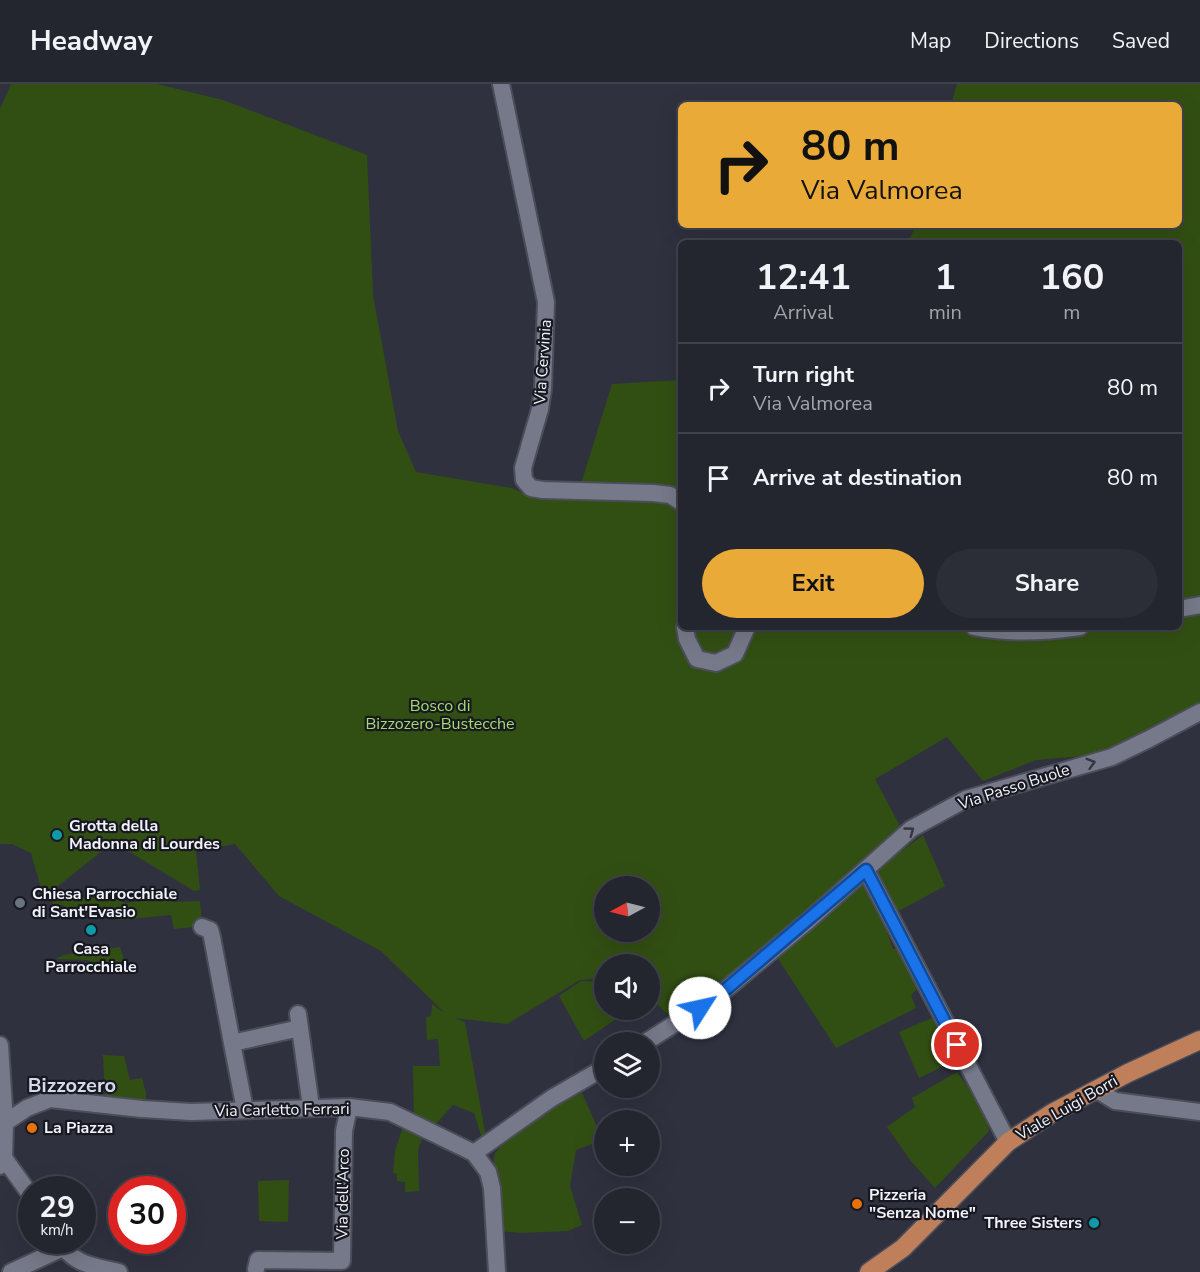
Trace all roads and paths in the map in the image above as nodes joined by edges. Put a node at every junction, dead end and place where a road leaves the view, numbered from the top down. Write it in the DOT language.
graph roads {
  1 [pos="501,84"];
  2 [pos="678,500"];
  3 [pos="1200,604"];
  4 [pos="1182,608"];
  5 [pos="686,630"];
  6 [pos="746,630"];
  7 [pos="990,630"];
  8 [pos="1063,630"];
  9 [pos="1200,712"];
  10 [pos="866,870"];
  11 [pos="202,927"];
  12 [pos="660,1033"];
  13 [pos="1200,1041"];
  14 [pos="232,1043"];
  15 [pos="0,1045"];
  16 [pos="594,1074"];
  17 [pos="1097,1090"];
  18 [pos="311,1107"];
  19 [pos="349,1107"];
  20 [pos="245,1110"];
  21 [pos="1200,1112"];
  22 [pos="2,1124"];
  23 [pos="1008,1142"];
  24 [pos="474,1153"];
  25 [pos="2,1162"];
  26 [pos="18,1181"];
  27 [pos="42,1254"];
  28 [pos="68,1254"];
  29 [pos="256,1269"];
  30 [pos="11,1272"];
  31 [pos="119,1272"];
  32 [pos="497,1272"];
  33 [pos="869,1272"];
  1 -- 2 [label="street, Via Cervinia"];
  3 -- 4 [label="street"];
  5 -- 6 [label="street"];
  7 -- 8 [label="street"];
  10 -- 9 [label="street, Via Passo Buole, one-way"];
  10 -- 12 [label="street, Via Passo Buole"];
  10 -- 23 [label="street"];
  11 -- 14 [label="street"];
  13 -- 17 [label="main road, Viale Luigi Borri"];
  14 -- 18 [label="street"];
  14 -- 20 [label="street"];
  15 -- 22 [label="street"];
  16 -- 24 [label="street"];
  17 -- 21 [label="street"];
  17 -- 23 [label="main road, Viale Luigi Borri"];
  18 -- 19 [label="street, Via Carletto Ferrari"];
  18 -- 20 [label="street, Via Carletto Ferrari"];
  19 -- 24 [label="street, Via Carletto Ferrari"];
  19 -- 29 [label="street, Via dell'Arco"];
  20 -- 22 [label="street, Via Carletto Ferrari"];
  22 -- 25 [label="street"];
  23 -- 33 [label="main road, Viale Luigi Borri"];
  24 -- 32 [label="street"];
  25 -- 26 [label="street"];
  27 -- 30 [label="street"];
  28 -- 31 [label="street"];
}
